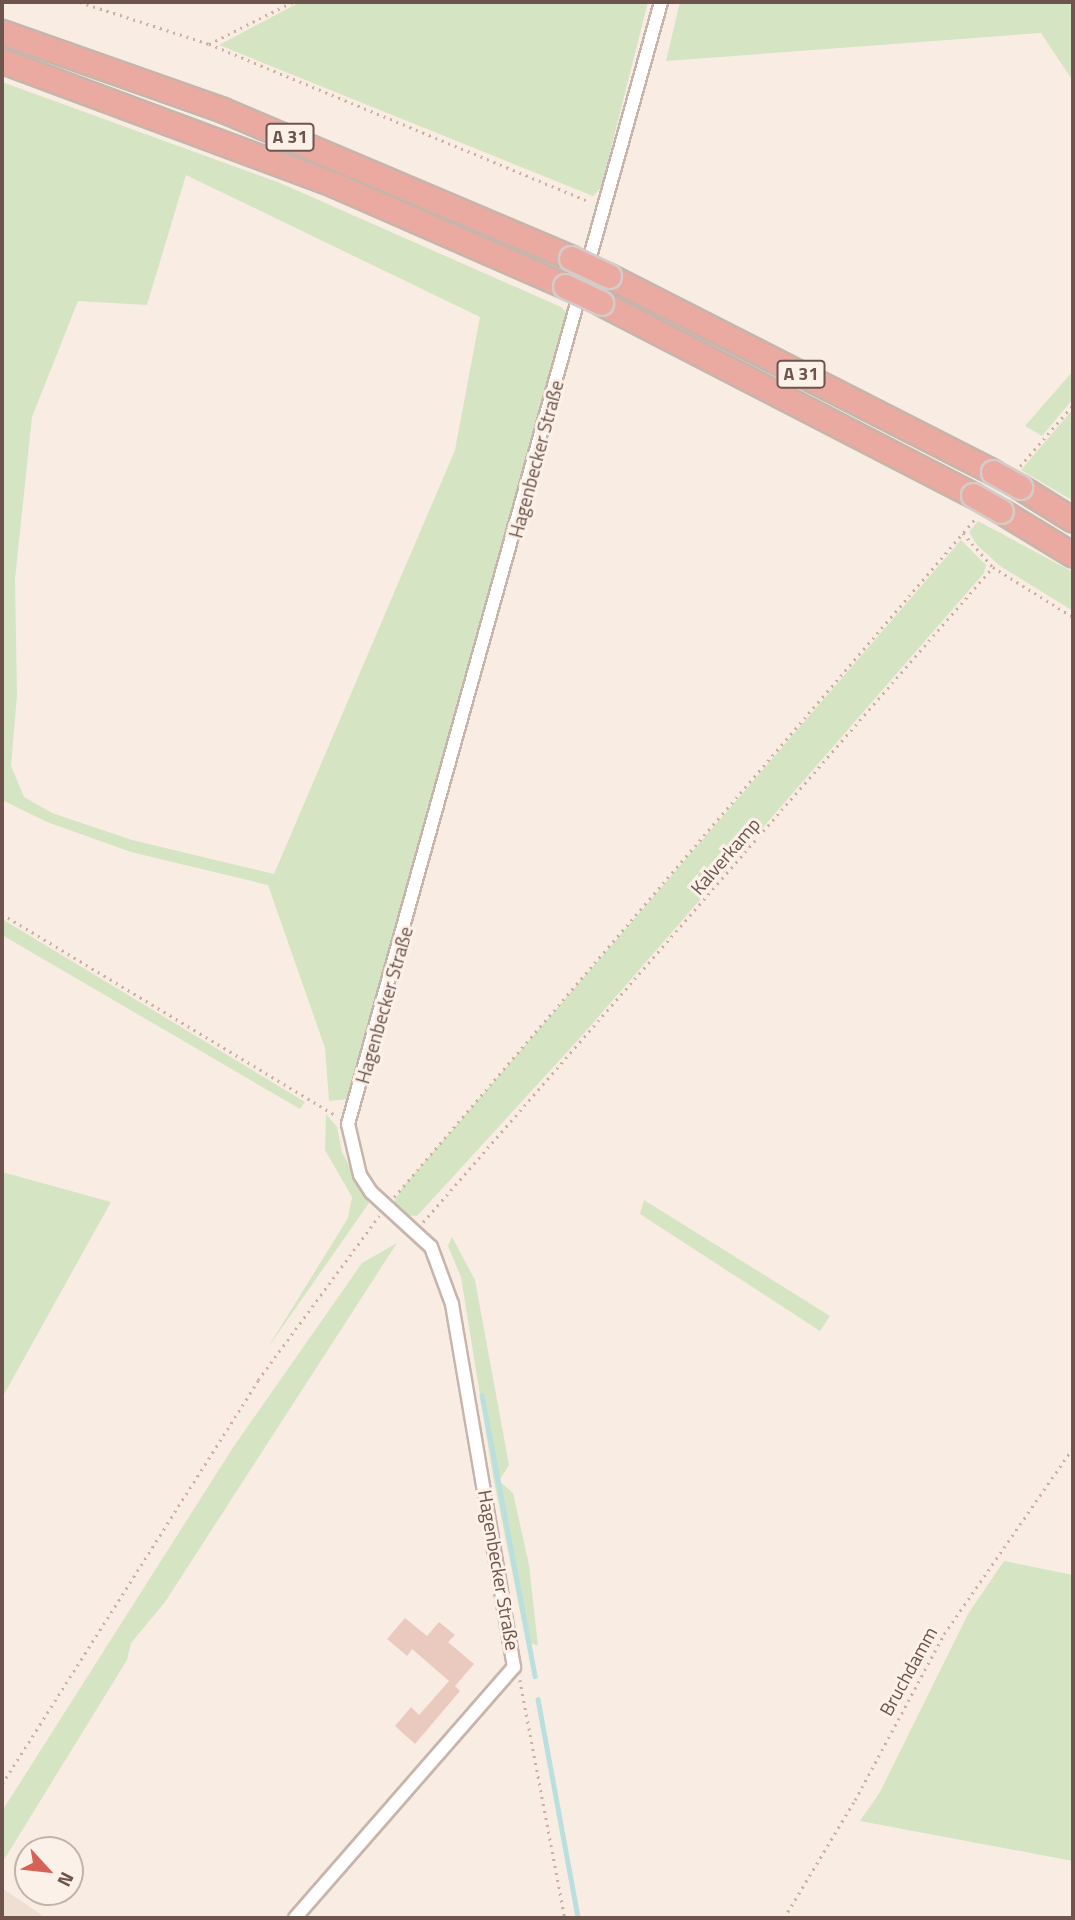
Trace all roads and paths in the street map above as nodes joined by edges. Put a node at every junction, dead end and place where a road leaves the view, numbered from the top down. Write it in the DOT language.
graph roads {
  1 [pos="80,2"];
  2 [pos="292,2"];
  3 [pos="661,2"];
  4 [pos="2,32"];
  5 [pos="209,44"];
  6 [pos="2,61"];
  7 [pos="607,207"];
  8 [pos="1073,520"];
  9 [pos="1073,555"];
  10 [pos="993,567"];
  11 [pos="1073,617"];
  12 [pos="2,914"];
  13 [pos="348,1124"];
  14 [pos="386,1206"];
  15 [pos="414,1232"];
  16 [pos="1073,1448"];
  17 [pos="514,1667"];
  18 [pos="2,1784"];
  19 [pos="295,1918"];
  20 [pos="565,1918"];
  21 [pos="784,1918"];
  1 -- 5 [label="path"];
  2 -- 5 [label="path"];
  3 -- 7 [label="street, Hagenbecker Straße"];
  4 -- 8 [label="highway, A 31, bridge"];
  5 -- 7 [label="path"];
  6 -- 9 [label="highway, A 31, bridge"];
  7 -- 13 [label="street, Hagenbecker Straße"];
  10 -- 11 [label="path"];
  10 -- 14 [label="path"];
  10 -- 15 [label="path, Kalverkamp"];
  12 -- 13 [label="path"];
  13 -- 14 [label="street, Hagenbecker Straße"];
  14 -- 15 [label="street, Hagenbecker Straße"];
  14 -- 18 [label="path"];
  15 -- 17 [label="street, Hagenbecker Straße"];
  16 -- 21 [label="path, Bruchdamm"];
  17 -- 19 [label="street, Hagenbecker Straße"];
  17 -- 20 [label="path"];
}
